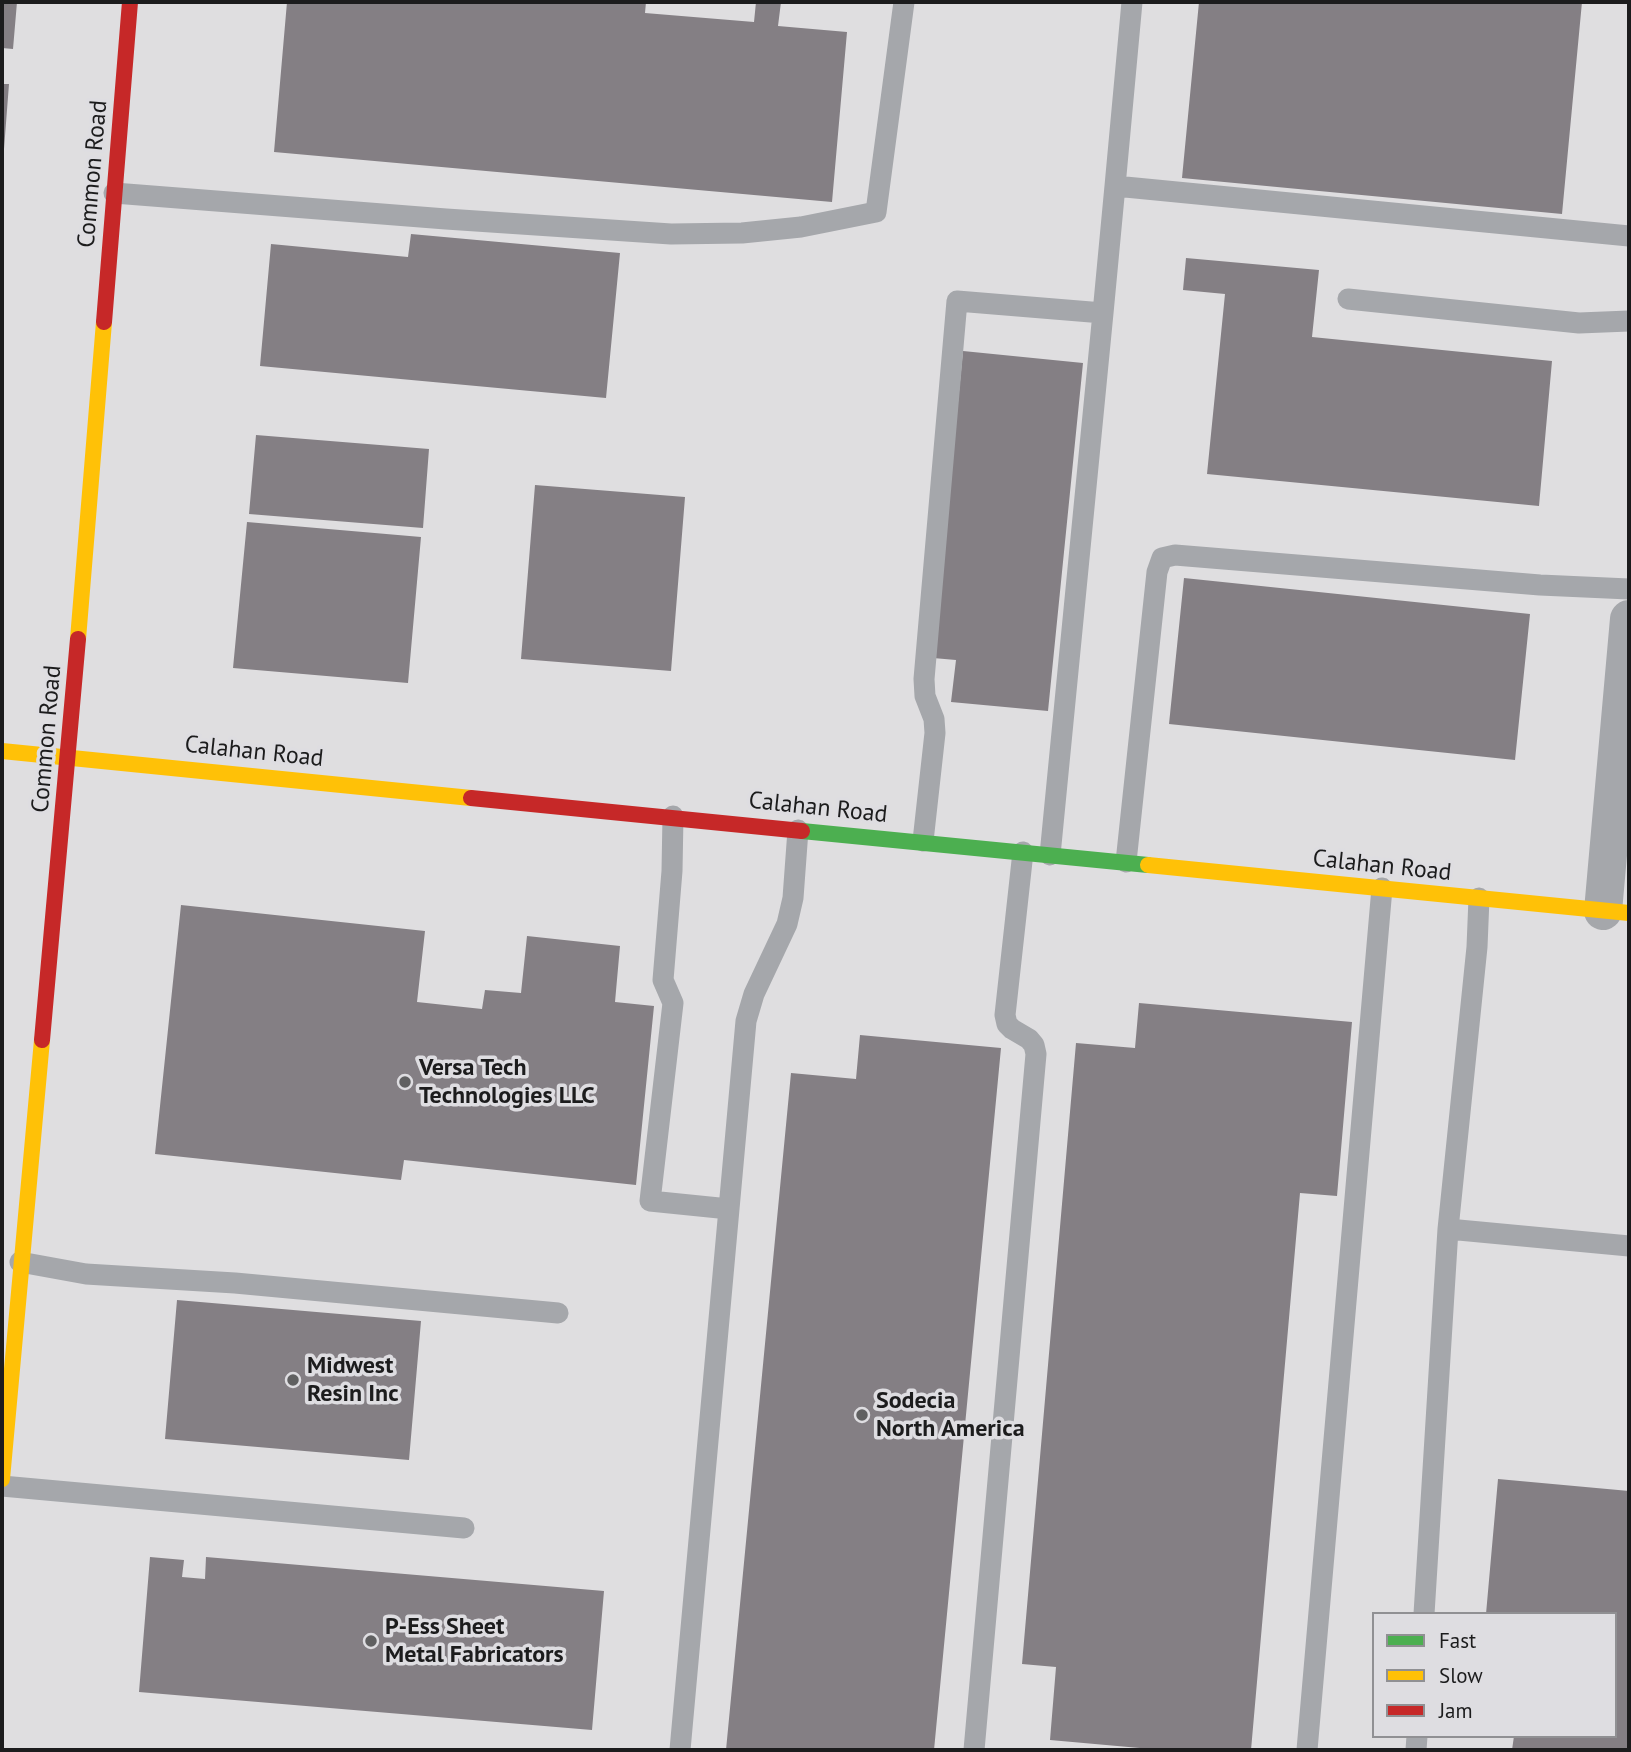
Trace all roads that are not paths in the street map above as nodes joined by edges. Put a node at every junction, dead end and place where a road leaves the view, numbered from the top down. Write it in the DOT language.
graph roads {
  1 [pos="130,2"];
  2 [pos="904,2"];
  3 [pos="1132,2"];
  4 [pos="1115,186"];
  5 [pos="114,193"];
  6 [pos="1629,236"];
  7 [pos="1348,299"];
  8 [pos="1103,313"];
  9 [pos="1629,321"];
  10 [pos="1629,589"];
  11 [pos="1629,619"];
  12 [pos="2,751"];
  13 [pos="68,757"];
  14 [pos="673,816"];
  15 [pos="798,830"];
  16 [pos="923,841"];
  17 [pos="1023,852"];
  18 [pos="1050,855"];
  19 [pos="1126,862"];
  20 [pos="1382,888"];
  21 [pos="1479,898"];
  22 [pos="1616,912"];
  23 [pos="729,1209"];
  24 [pos="1448,1229"];
  25 [pos="1629,1246"];
  26 [pos="11,1261"];
  27 [pos="558,1313"];
  28 [pos="2,1479"];
  29 [pos="2,1486"];
  30 [pos="464,1528"];
  31 [pos="1424,1612"];
  32 [pos="680,1750"];
  33 [pos="974,1750"];
  34 [pos="1307,1750"];
  1 -- 5 [label="street, Common Road"];
  2 -- 5 [label="lane"];
  3 -- 4 [label="lane"];
  4 -- 6 [label="lane"];
  4 -- 8 [label="lane"];
  5 -- 13 [label="street, Common Road"];
  7 -- 9 [label="lane"];
  8 -- 16 [label="lane"];
  8 -- 18 [label="lane"];
  10 -- 19 [label="lane"];
  11 -- 22 [label="street"];
  12 -- 13 [label="street, Calahan Road"];
  13 -- 14 [label="street, Calahan Road"];
  13 -- 26 [label="street, Common Road"];
  14 -- 15 [label="street, Calahan Road"];
  14 -- 23 [label="lane"];
  15 -- 16 [label="street, Calahan Road"];
  15 -- 23 [label="lane"];
  16 -- 17 [label="street, Calahan Road"];
  17 -- 18 [label="street, Calahan Road"];
  17 -- 33 [label="lane"];
  18 -- 19 [label="street, Calahan Road"];
  19 -- 20 [label="street, Calahan Road"];
  20 -- 21 [label="street, Calahan Road"];
  20 -- 34 [label="lane"];
  21 -- 22 [label="street, Calahan Road"];
  21 -- 24 [label="lane"];
  23 -- 32 [label="lane"];
  24 -- 25 [label="lane"];
  24 -- 31 [label="lane"];
  26 -- 27 [label="lane"];
  26 -- 28 [label="street, Common Road"];
  29 -- 30 [label="lane"];
}
